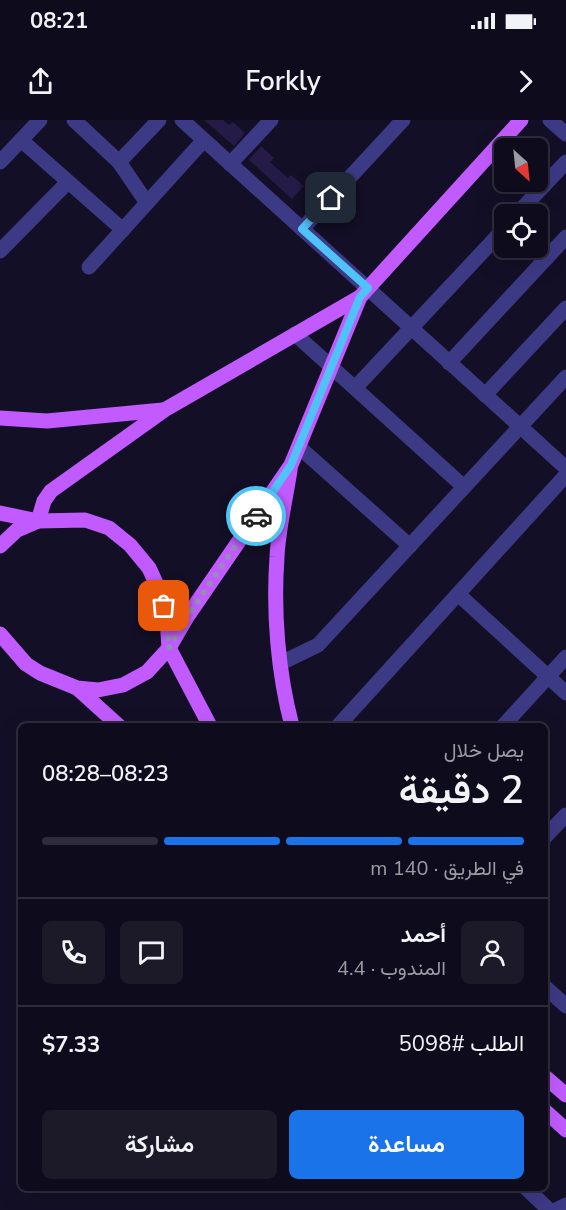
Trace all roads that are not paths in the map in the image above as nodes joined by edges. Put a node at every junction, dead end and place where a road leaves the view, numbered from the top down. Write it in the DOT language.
graph roads {
  1 [pos="40,120"];
  2 [pos="74,120"];
  3 [pos="159,120"];
  4 [pos="182,120"];
  5 [pos="271,120"];
  6 [pos="402,120"];
  7 [pos="521,120"];
  8 [pos="550,120"];
  9 [pos="566,134"];
  10 [pos="21,140"];
  11 [pos="204,140"];
  12 [pos="0,162"];
  13 [pos="119,162"];
  14 [pos="566,162"];
  15 [pos="230,164"];
  16 [pos="68,182"];
  17 [pos="147,203"];
  18 [pos="526,204"];
  19 [pos="302,229"];
  20 [pos="123,230"];
  21 [pos="566,237"];
  22 [pos="494,240"];
  23 [pos="0,251"];
  24 [pos="88,267"];
  25 [pos="364,292"];
  26 [pos="566,308"];
  27 [pos="411,328"];
  28 [pos="295,334"];
  29 [pos="449,363"];
  30 [pos="332,367"];
  31 [pos="566,377"];
  32 [pos="355,388"];
  33 [pos="485,395"];
  34 [pos="166,410"];
  35 [pos="0,418"];
  36 [pos="520,427"];
  37 [pos="299,447"];
  38 [pos="291,465"];
  39 [pos="566,468"];
  40 [pos="566,475"];
  41 [pos="464,488"];
  42 [pos="0,513"];
  43 [pos="38,521"];
  44 [pos="0,546"];
  45 [pos="410,546"];
  46 [pos="458,594"];
  47 [pos="0,634"];
  48 [pos="169,648"];
  49 [pos="566,657"];
  50 [pos="280,663"];
  51 [pos="548,677"];
  52 [pos="77,688"];
  53 [pos="566,693"];
  54 [pos="116,723"];
  55 [pos="208,723"];
  56 [pos="291,723"];
  57 [pos="341,723"];
  58 [pos="506,723"];
  59 [pos="566,815"];
  60 [pos="548,834"];
  61 [pos="548,990"];
  62 [pos="566,1006"];
  63 [pos="548,1079"];
  64 [pos="566,1095"];
  65 [pos="548,1114"];
  66 [pos="566,1130"];
  67 [pos="529,1191"];
  68 [pos="566,1205"];
  69 [pos="549,1210"];
  70 [pos="556,1210"];
  1 -- 10 [label="street"];
  2 -- 13 [label="street"];
  3 -- 13 [label="street"];
  4 -- 11 [label="street"];
  5 -- 15 [label="street"];
  6 -- 19 [label="street"];
  7 -- 25 [label="main road"];
  8 -- 9 [label="street"];
  10 -- 12 [label="street"];
  10 -- 16 [label="street"];
  11 -- 15 [label="street"];
  11 -- 17 [label="street"];
  13 -- 17 [label="street"];
  14 -- 18 [label="street"];
  15 -- 19 [label="street"];
  16 -- 20 [label="street"];
  16 -- 23 [label="street"];
  17 -- 20 [label="street"];
  19 -- 25 [label="street"];
  20 -- 24 [label="street"];
  21 -- 29 [label="street"];
  22 -- 27 [label="street"];
  25 -- 27 [label="street"];
  25 -- 28 [label="main road"];
  25 -- 30 [label="main road"];
  26 -- 33 [label="street"];
  27 -- 29 [label="street"];
  27 -- 32 [label="street"];
  28 -- 30 [label="street"];
  28 -- 34 [label="main road"];
  29 -- 33 [label="street"];
  30 -- 32 [label="street"];
  30 -- 37 [label="main road"];
  31 -- 36 [label="street"];
  32 -- 41 [label="street"];
  33 -- 36 [label="street"];
  34 -- 35 [label="main road"];
  34 -- 43 [label="main road"];
  36 -- 39 [label="street"];
  36 -- 41 [label="street"];
  37 -- 38 [label="main road"];
  37 -- 45 [label="street"];
  38 -- 48 [label="main road"];
  38 -- 50 [label="main road"];
  40 -- 46 [label="street"];
  41 -- 45 [label="street"];
  42 -- 43 [label="main road"];
  43 -- 44 [label="main road"];
  43 -- 48 [label="main road"];
  45 -- 50 [label="street"];
  46 -- 51 [label="street"];
  46 -- 57 [label="street"];
  47 -- 52 [label="main road"];
  48 -- 52 [label="main road"];
  48 -- 55 [label="main road"];
  49 -- 51 [label="street"];
  50 -- 56 [label="main road"];
  51 -- 53 [label="street"];
  51 -- 58 [label="street"];
  52 -- 54 [label="main road"];
  59 -- 60 [label="street"];
  61 -- 62 [label="street"];
  63 -- 64 [label="main road"];
  65 -- 66 [label="main road"];
  67 -- 69 [label="street"];
  68 -- 70 [label="street"];
}
